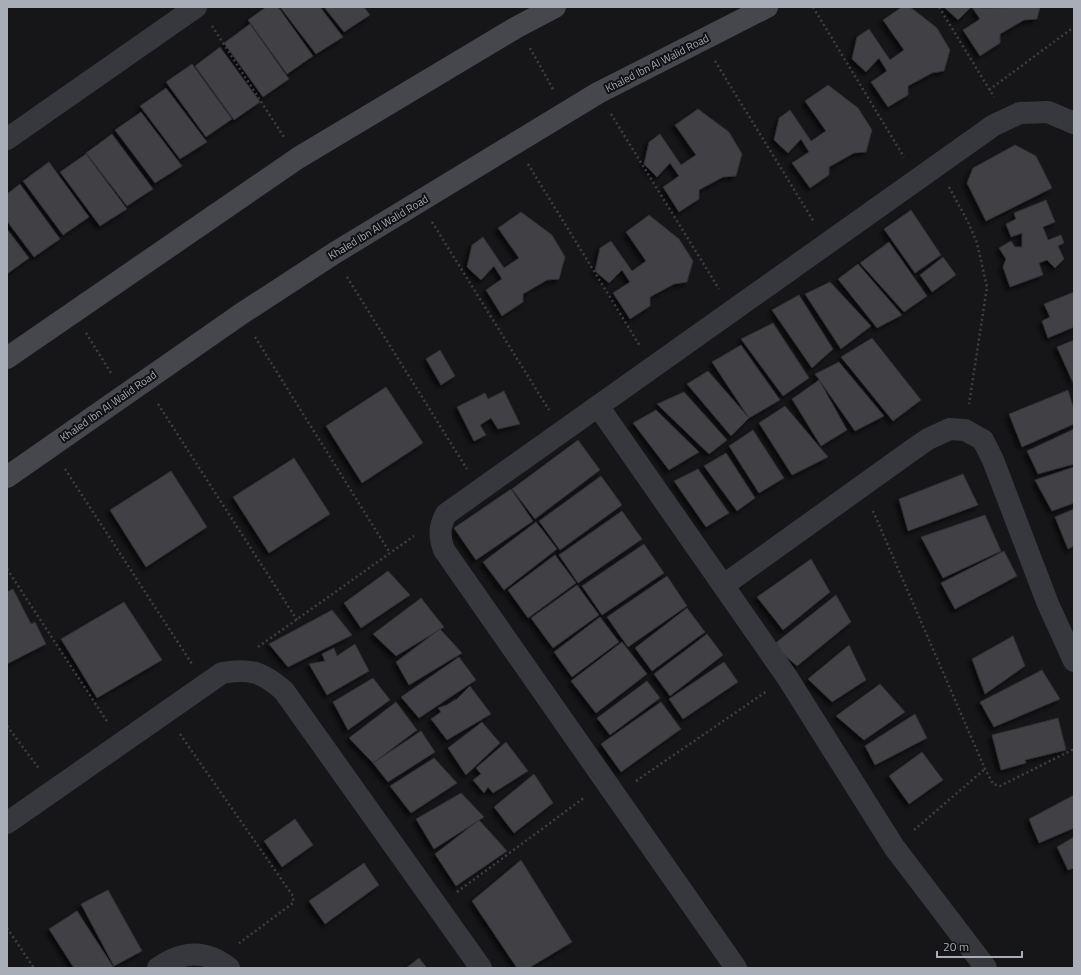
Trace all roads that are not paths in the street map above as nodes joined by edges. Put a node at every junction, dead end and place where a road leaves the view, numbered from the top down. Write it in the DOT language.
graph roads {
  1 [pos="555,7"];
  2 [pos="767,7"];
  3 [pos="202,14"];
  4 [pos="1074,123"];
  5 [pos="7,140"];
  6 [pos="7,358"];
  7 [pos="598,406"];
  8 [pos="7,477"];
  9 [pos="724,585"];
  10 [pos="1074,661"];
  11 [pos="7,822"];
  12 [pos="223,964"];
  13 [pos="158,968"];
  14 [pos="482,968"];
  15 [pos="736,968"];
  16 [pos="986,968"];
  1 -- 6 [label="street"];
  2 -- 8 [label="street, Khaled Ibn Al Walid Road"];
  3 -- 5 [label="street"];
  4 -- 7 [label="street"];
  7 -- 9 [label="street"];
  7 -- 15 [label="street"];
  9 -- 10 [label="street"];
  9 -- 16 [label="street"];
  11 -- 14 [label="street"];
  12 -- 13 [label="street"];
}
